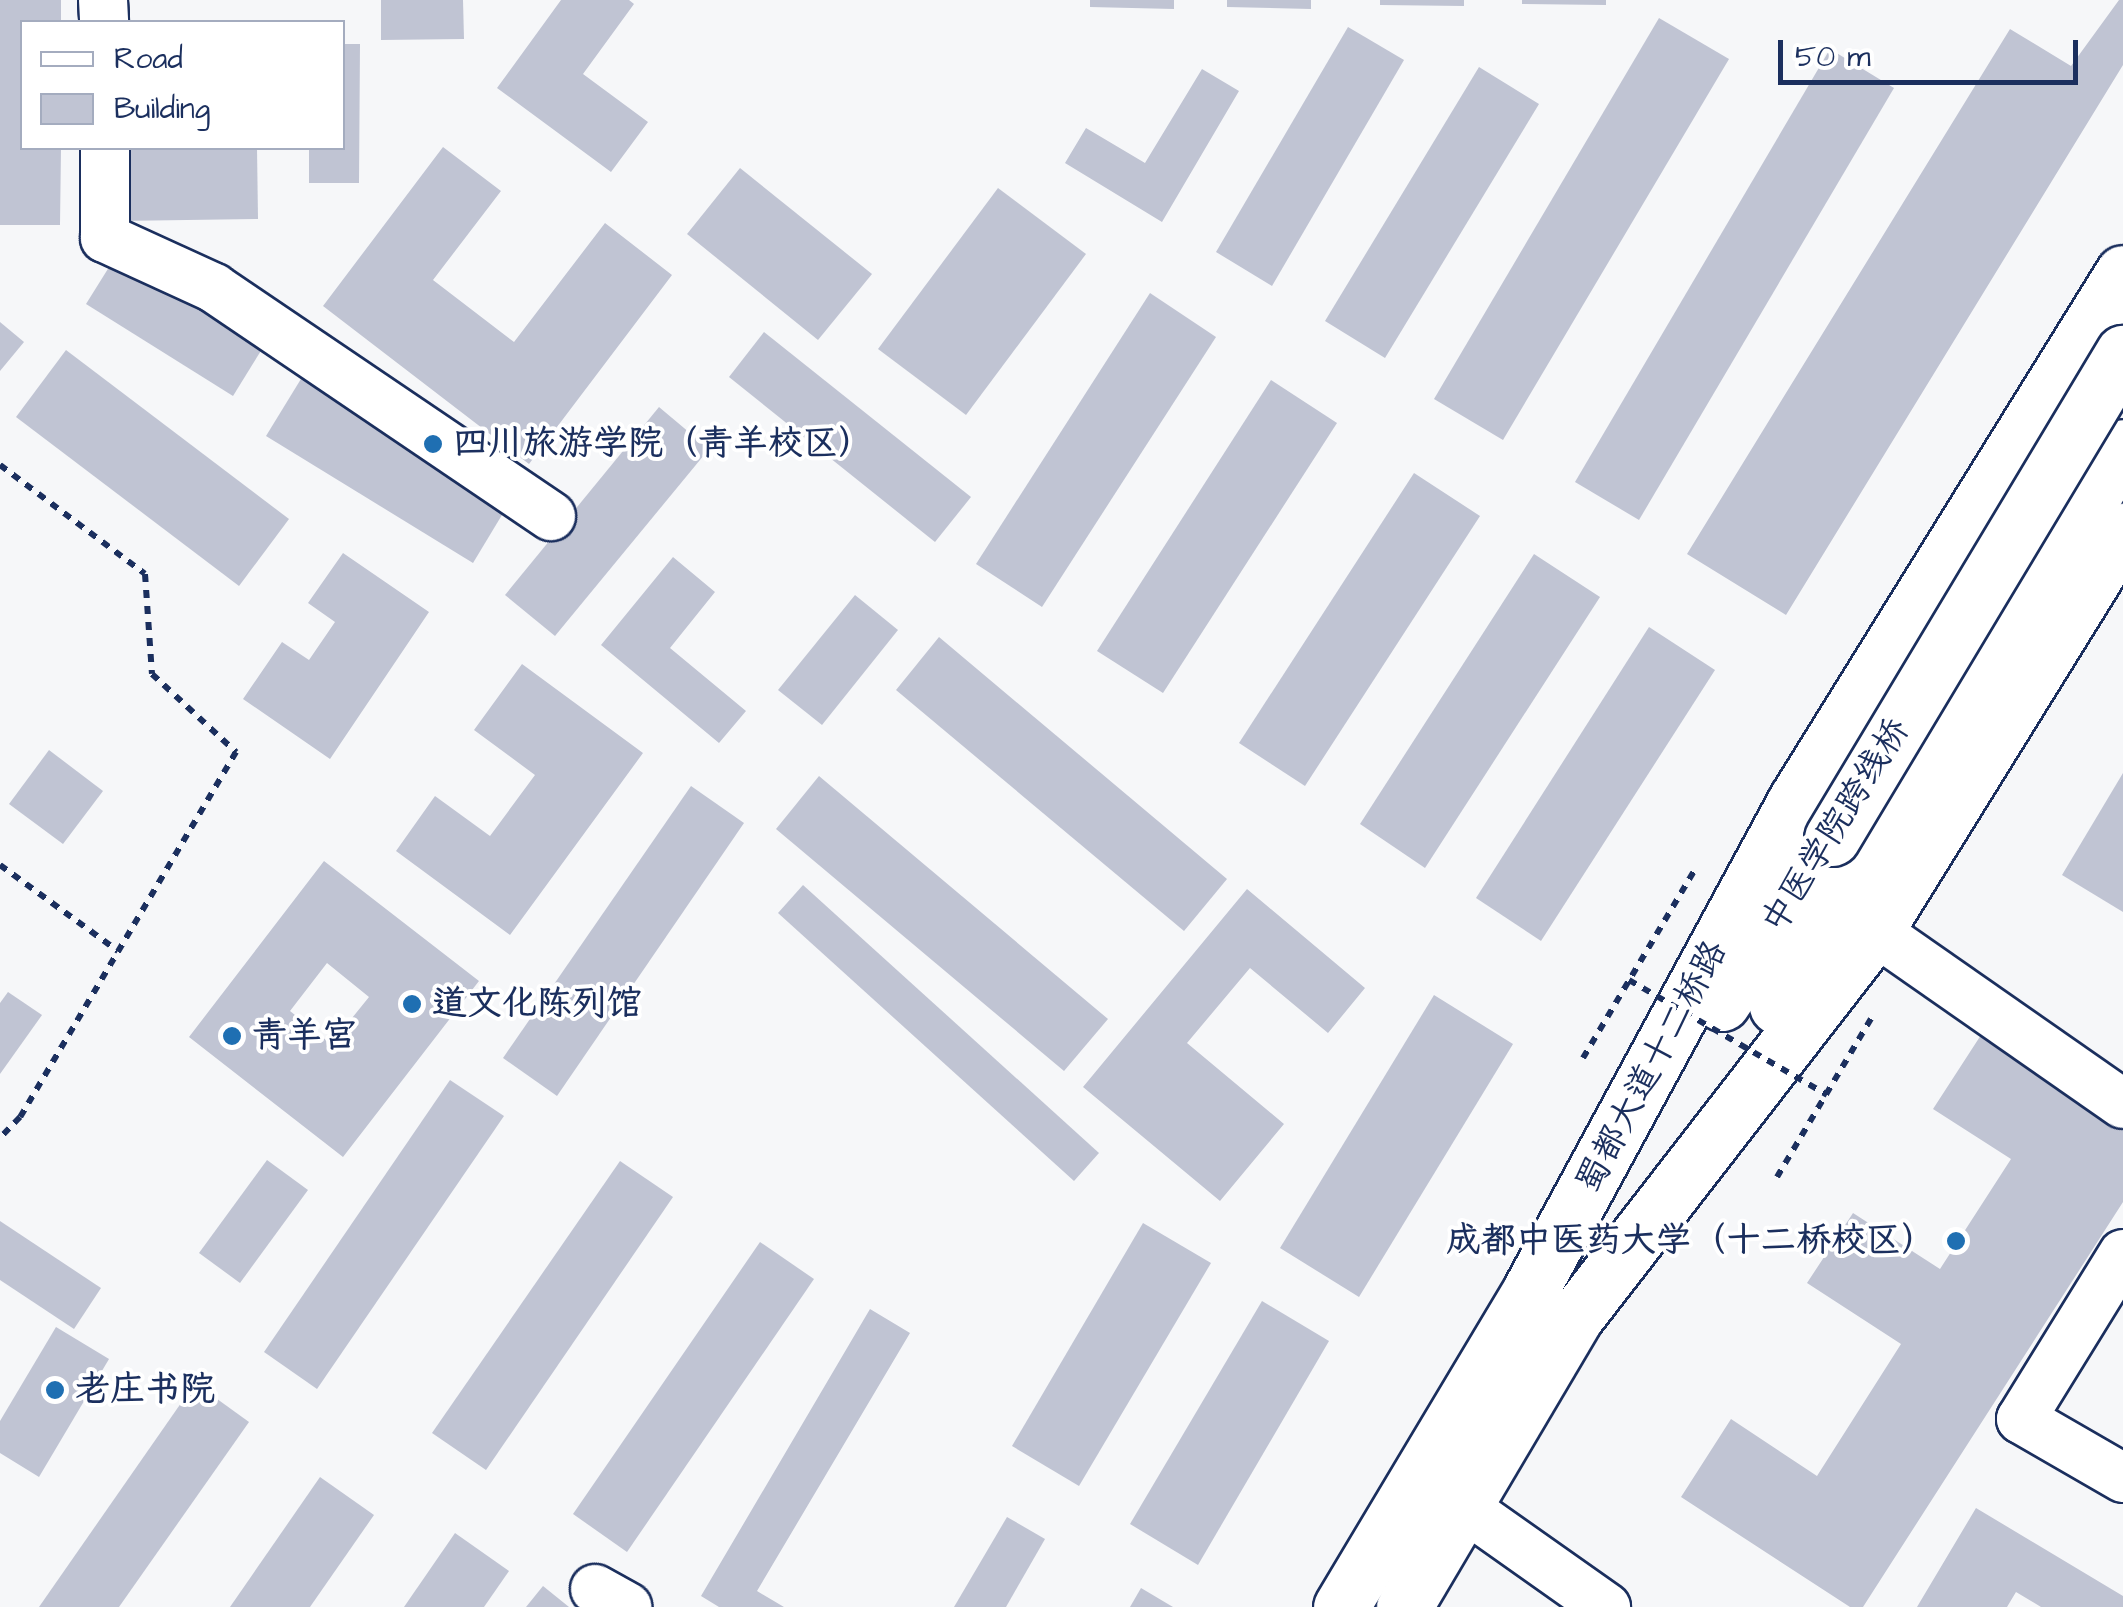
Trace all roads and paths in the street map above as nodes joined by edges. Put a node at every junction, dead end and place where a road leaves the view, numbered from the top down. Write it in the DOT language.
graph roads {
  1 [pos="105,150"];
  2 [pos="2123,273"];
  3 [pos="2123,353"];
  4 [pos="2123,447"];
  5 [pos="0,465"];
  6 [pos="551,516"];
  7 [pos="2123,531"];
  8 [pos="1851,849"];
  9 [pos="0,865"];
  10 [pos="1696,866"];
  11 [pos="1875,931"];
  12 [pos="118,952"];
  13 [pos="1629,980"];
  14 [pos="1875,1012"];
  15 [pos="1583,1058"];
  16 [pos="1827,1095"];
  17 [pos="2123,1104"];
  18 [pos="0,1138"];
  19 [pos="1777,1177"];
  20 [pos="2123,1254"];
  21 [pos="1531,1289"];
  22 [pos="1578,1316"];
  23 [pos="2123,1478"];
  24 [pos="1464,1507"];
  25 [pos="1341,1607"];
  26 [pos="1404,1607"];
  27 [pos="1606,1607"];
  1 -- 6 [label="lane"];
  2 -- 21 [label="main road, 蜀都大道十二桥路"];
  3 -- 8 [label="main road, 中医学院跨线桥, bridge"];
  4 -- 8 [label="main road, 中医学院跨线桥"];
  5 -- 12 [label="path"];
  7 -- 11 [label="main road, 蜀都大道十二桥路"];
  8 -- 21 [label="main road, 中医学院跨线桥"];
  8 -- 22 [label="main road, 中医学院跨线桥"];
  9 -- 12 [label="path"];
  10 -- 13 [label="path"];
  11 -- 17 [label="lane"];
  11 -- 22 [label="main road, 蜀都大道十二桥路"];
  12 -- 18 [label="path"];
  13 -- 15 [label="path"];
  13 -- 16 [label="path, bridge"];
  14 -- 16 [label="path"];
  16 -- 19 [label="path"];
  20 -- 23 [label="lane"];
  21 -- 25 [label="main road, 蜀都大道十二桥路"];
  22 -- 24 [label="main road, 蜀都大道十二桥路"];
  24 -- 26 [label="main road, 蜀都大道十二桥路"];
  24 -- 27 [label="lane"];
}
